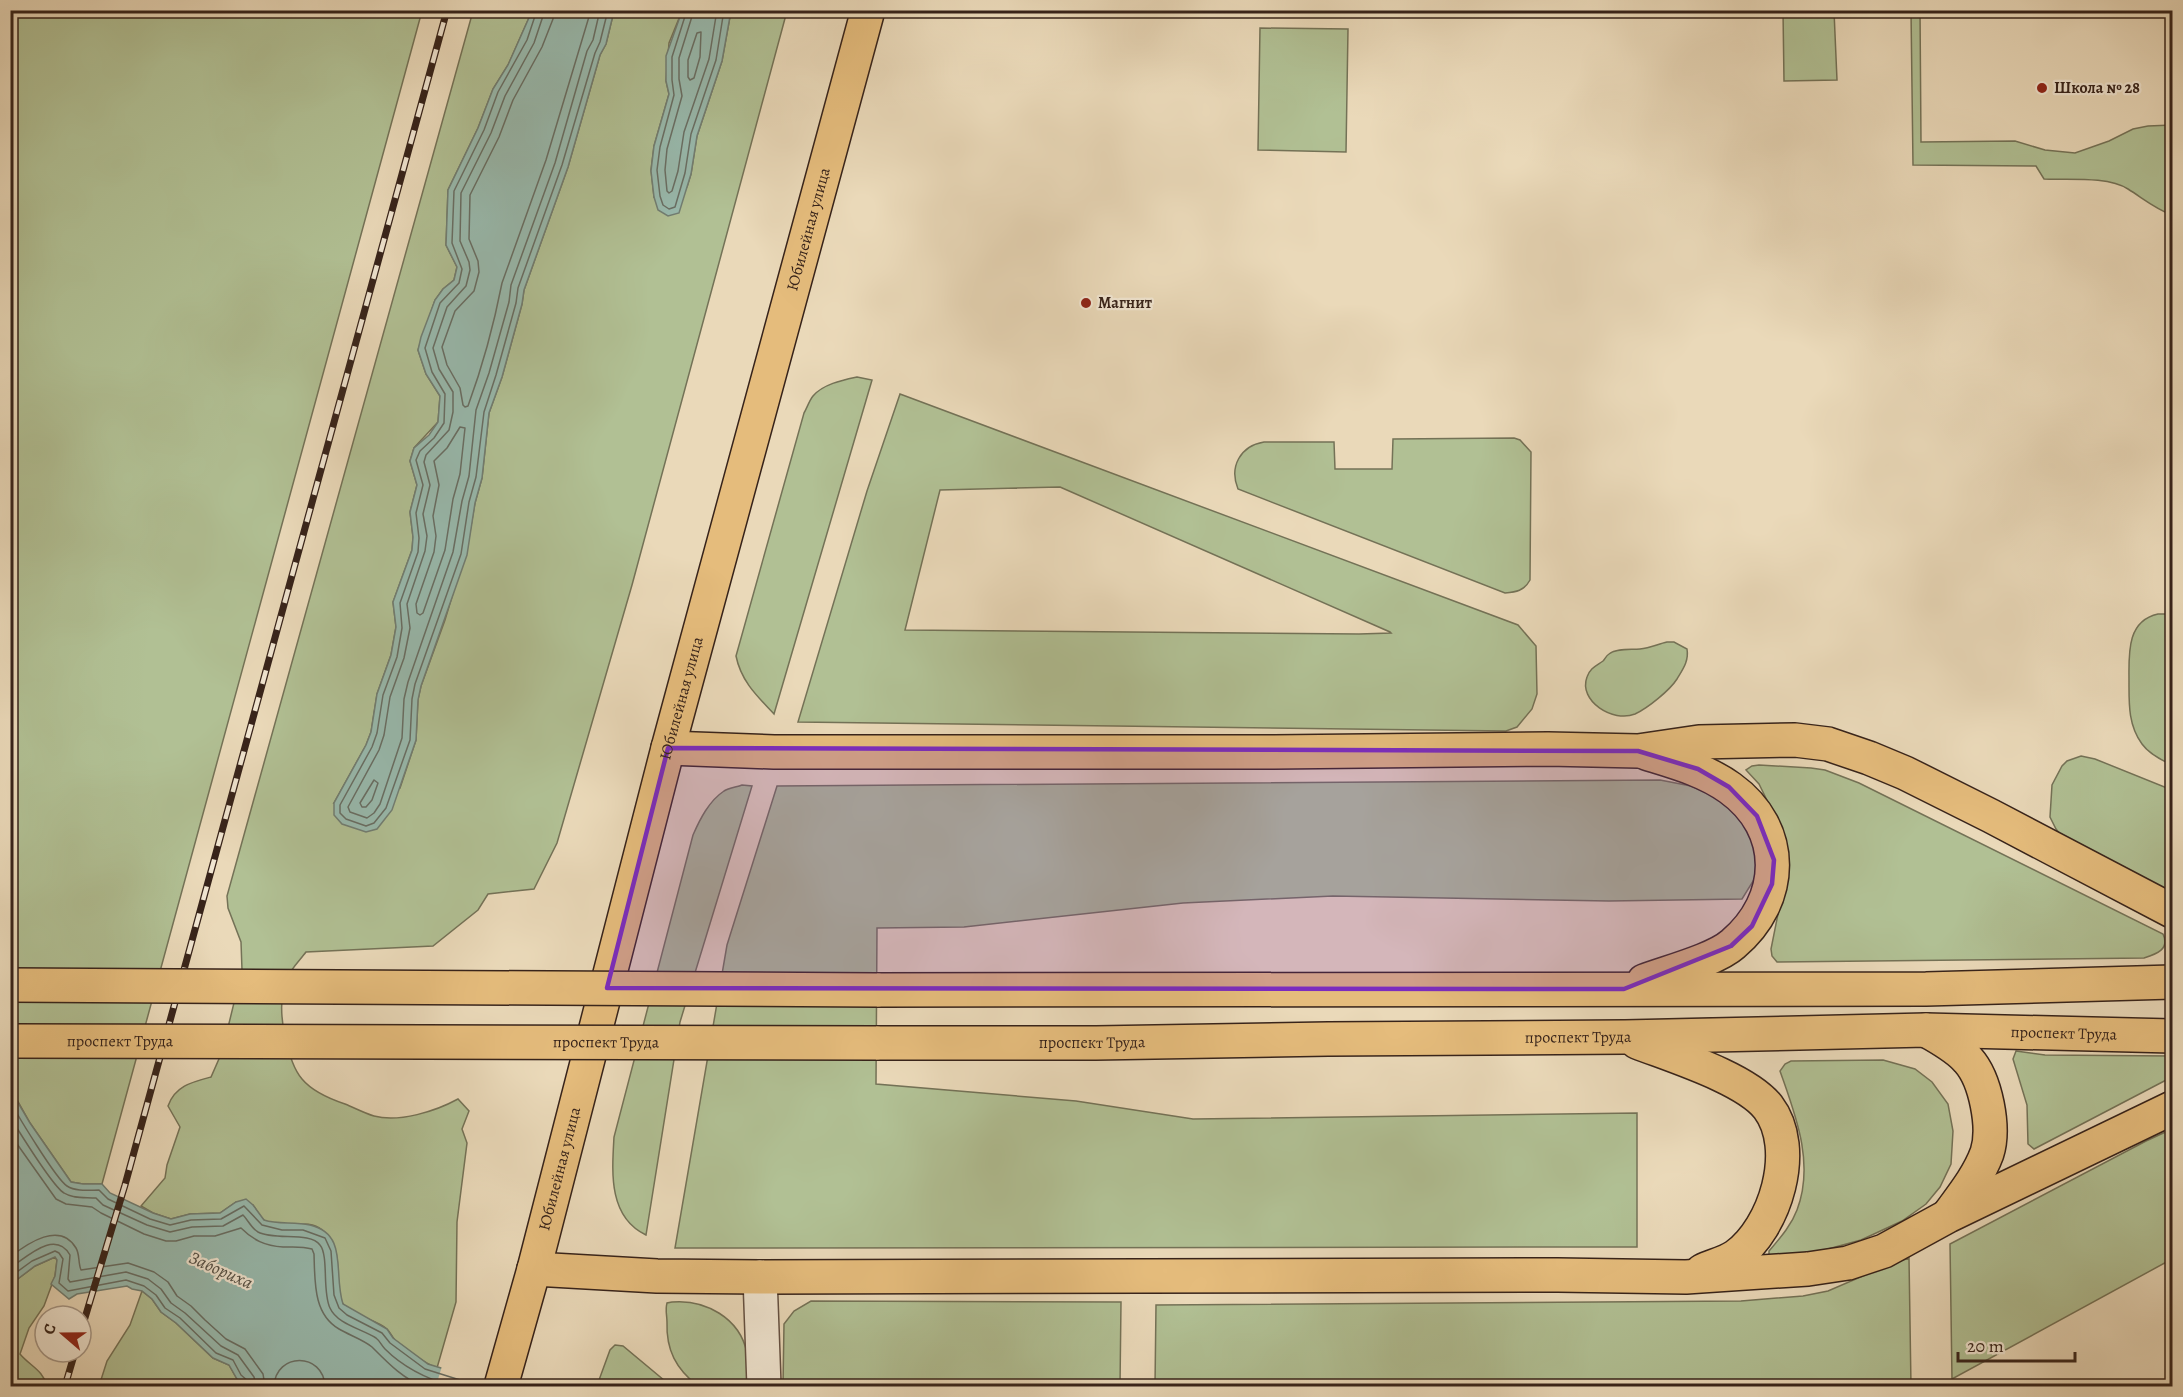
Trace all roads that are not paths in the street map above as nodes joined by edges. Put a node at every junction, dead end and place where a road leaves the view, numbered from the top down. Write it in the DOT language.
graph roads {
  1 [pos="868,10"];
  2 [pos="668,748"];
  3 [pos="1638,751"];
  4 [pos="2172,911"];
  5 [pos="2172,982"];
  6 [pos="10,985"];
  7 [pos="1624,989"];
  8 [pos="1926,1030"];
  9 [pos="2172,1036"];
  10 [pos="1625,1037"];
  11 [pos="10,1041"];
  12 [pos="2172,1108"];
  13 [pos="1948,1216"];
  14 [pos="534,1269"];
  15 [pos="760,1277"];
  16 [pos="1686,1277"];
  17 [pos="501,1386"];
  18 [pos="764,1386"];
  1 -- 2 [label="main road, Юбилейная улица"];
  2 -- 3 [label="main road"];
  2 -- 14 [label="main road, Юбилейная улица"];
  3 -- 4 [label="main road"];
  3 -- 7 [label="main road"];
  5 -- 7 [label="main road"];
  6 -- 7 [label="main road, bridge"];
  8 -- 9 [label="main road, проспект Труда"];
  8 -- 10 [label="main road, проспект Труда"];
  8 -- 13 [label="main road"];
  10 -- 11 [label="main road, проспект Труда, bridge"];
  10 -- 16 [label="main road"];
  12 -- 13 [label="main road"];
  13 -- 16 [label="main road"];
  14 -- 15 [label="main road"];
  14 -- 17 [label="main road, Юбилейная улица"];
  15 -- 16 [label="main road"];
  15 -- 18 [label="street"];
}
